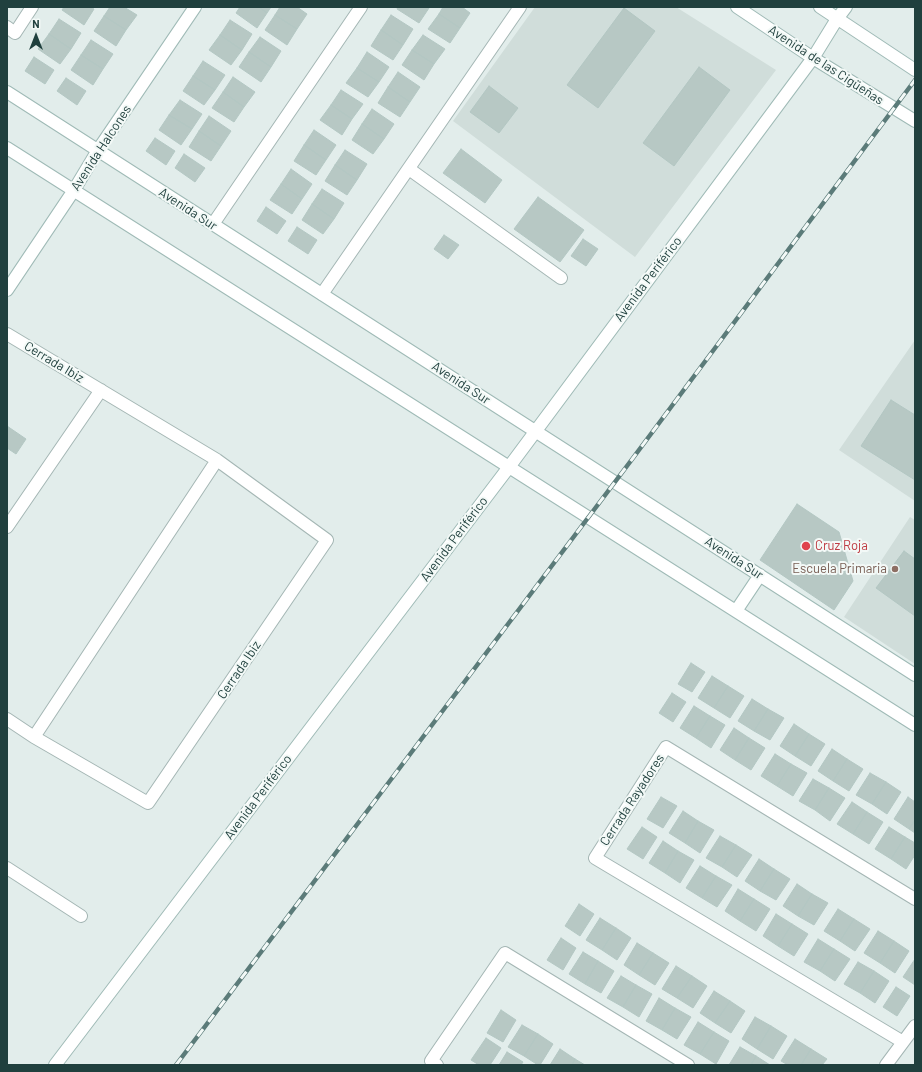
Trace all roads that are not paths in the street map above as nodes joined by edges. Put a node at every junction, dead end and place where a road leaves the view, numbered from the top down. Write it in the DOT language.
graph roads {
  1 [pos="32,7"];
  2 [pos="195,7"];
  3 [pos="361,7"];
  4 [pos="520,7"];
  5 [pos="737,7"];
  6 [pos="820,7"];
  7 [pos="846,7"];
  8 [pos="837,19"];
  9 [pos="7,27"];
  10 [pos="813,58"];
  11 [pos="915,70"];
  12 [pos="7,92"];
  13 [pos="915,121"];
  14 [pos="7,148"];
  15 [pos="98,150"];
  16 [pos="409,169"];
  17 [pos="74,190"];
  18 [pos="212,224"];
  19 [pos="561,278"];
  20 [pos="7,290"];
  21 [pos="322,294"];
  22 [pos="7,334"];
  23 [pos="101,390"];
  24 [pos="535,431"];
  25 [pos="217,460"];
  26 [pos="509,467"];
  27 [pos="7,527"];
  28 [pos="760,575"];
  29 [pos="736,611"];
  30 [pos="915,675"];
  31 [pos="7,719"];
  32 [pos="915,725"];
  33 [pos="34,737"];
  34 [pos="7,868"];
  35 [pos="915,899"];
  36 [pos="81,916"];
  37 [pos="915,1026"];
  38 [pos="903,1042"];
  39 [pos="55,1065"];
  40 [pos="437,1065"];
  41 [pos="688,1065"];
  42 [pos="886,1065"];
  1 -- 9 [label="street"];
  2 -- 15 [label="street, Avenida Halcones"];
  3 -- 18 [label="street"];
  4 -- 16 [label="street"];
  5 -- 10 [label="street, Avenida de las Cigüeñas"];
  6 -- 8 [label="street"];
  7 -- 8 [label="street, Avenida Periférico"];
  8 -- 10 [label="street, Avenida Periférico"];
  8 -- 11 [label="street"];
  10 -- 13 [label="street, Avenida de las Cigüeñas"];
  10 -- 24 [label="street, Avenida Periférico"];
  12 -- 15 [label="street, Avenida Sur"];
  14 -- 17 [label="street"];
  15 -- 17 [label="street, Avenida Halcones"];
  15 -- 18 [label="street, Avenida Sur"];
  16 -- 19 [label="street"];
  16 -- 21 [label="street"];
  17 -- 20 [label="street, Avenida Halcones"];
  17 -- 26 [label="street"];
  18 -- 21 [label="street, Avenida Sur"];
  21 -- 24 [label="street, Avenida Sur"];
  22 -- 23 [label="street, Cerrada Ibiz"];
  23 -- 25 [label="street, Cerrada Ibiz"];
  23 -- 27 [label="street"];
  24 -- 26 [label="street, Avenida Periférico"];
  24 -- 28 [label="street, Avenida Sur"];
  25 -- 33 [label="street"];
  25 -- 33 [label="street, Cerrada Ibiz"];
  26 -- 29 [label="street"];
  26 -- 39 [label="street, Avenida Periférico"];
  28 -- 29 [label="street"];
  28 -- 30 [label="street, Avenida Sur"];
  29 -- 32 [label="street"];
  31 -- 33 [label="street, Cerrada Ibiz"];
  34 -- 36 [label="street"];
  35 -- 38 [label="street, Cerrada Rayadores"];
  37 -- 38 [label="street"];
  38 -- 42 [label="street"];
  40 -- 41 [label="street"];
}
